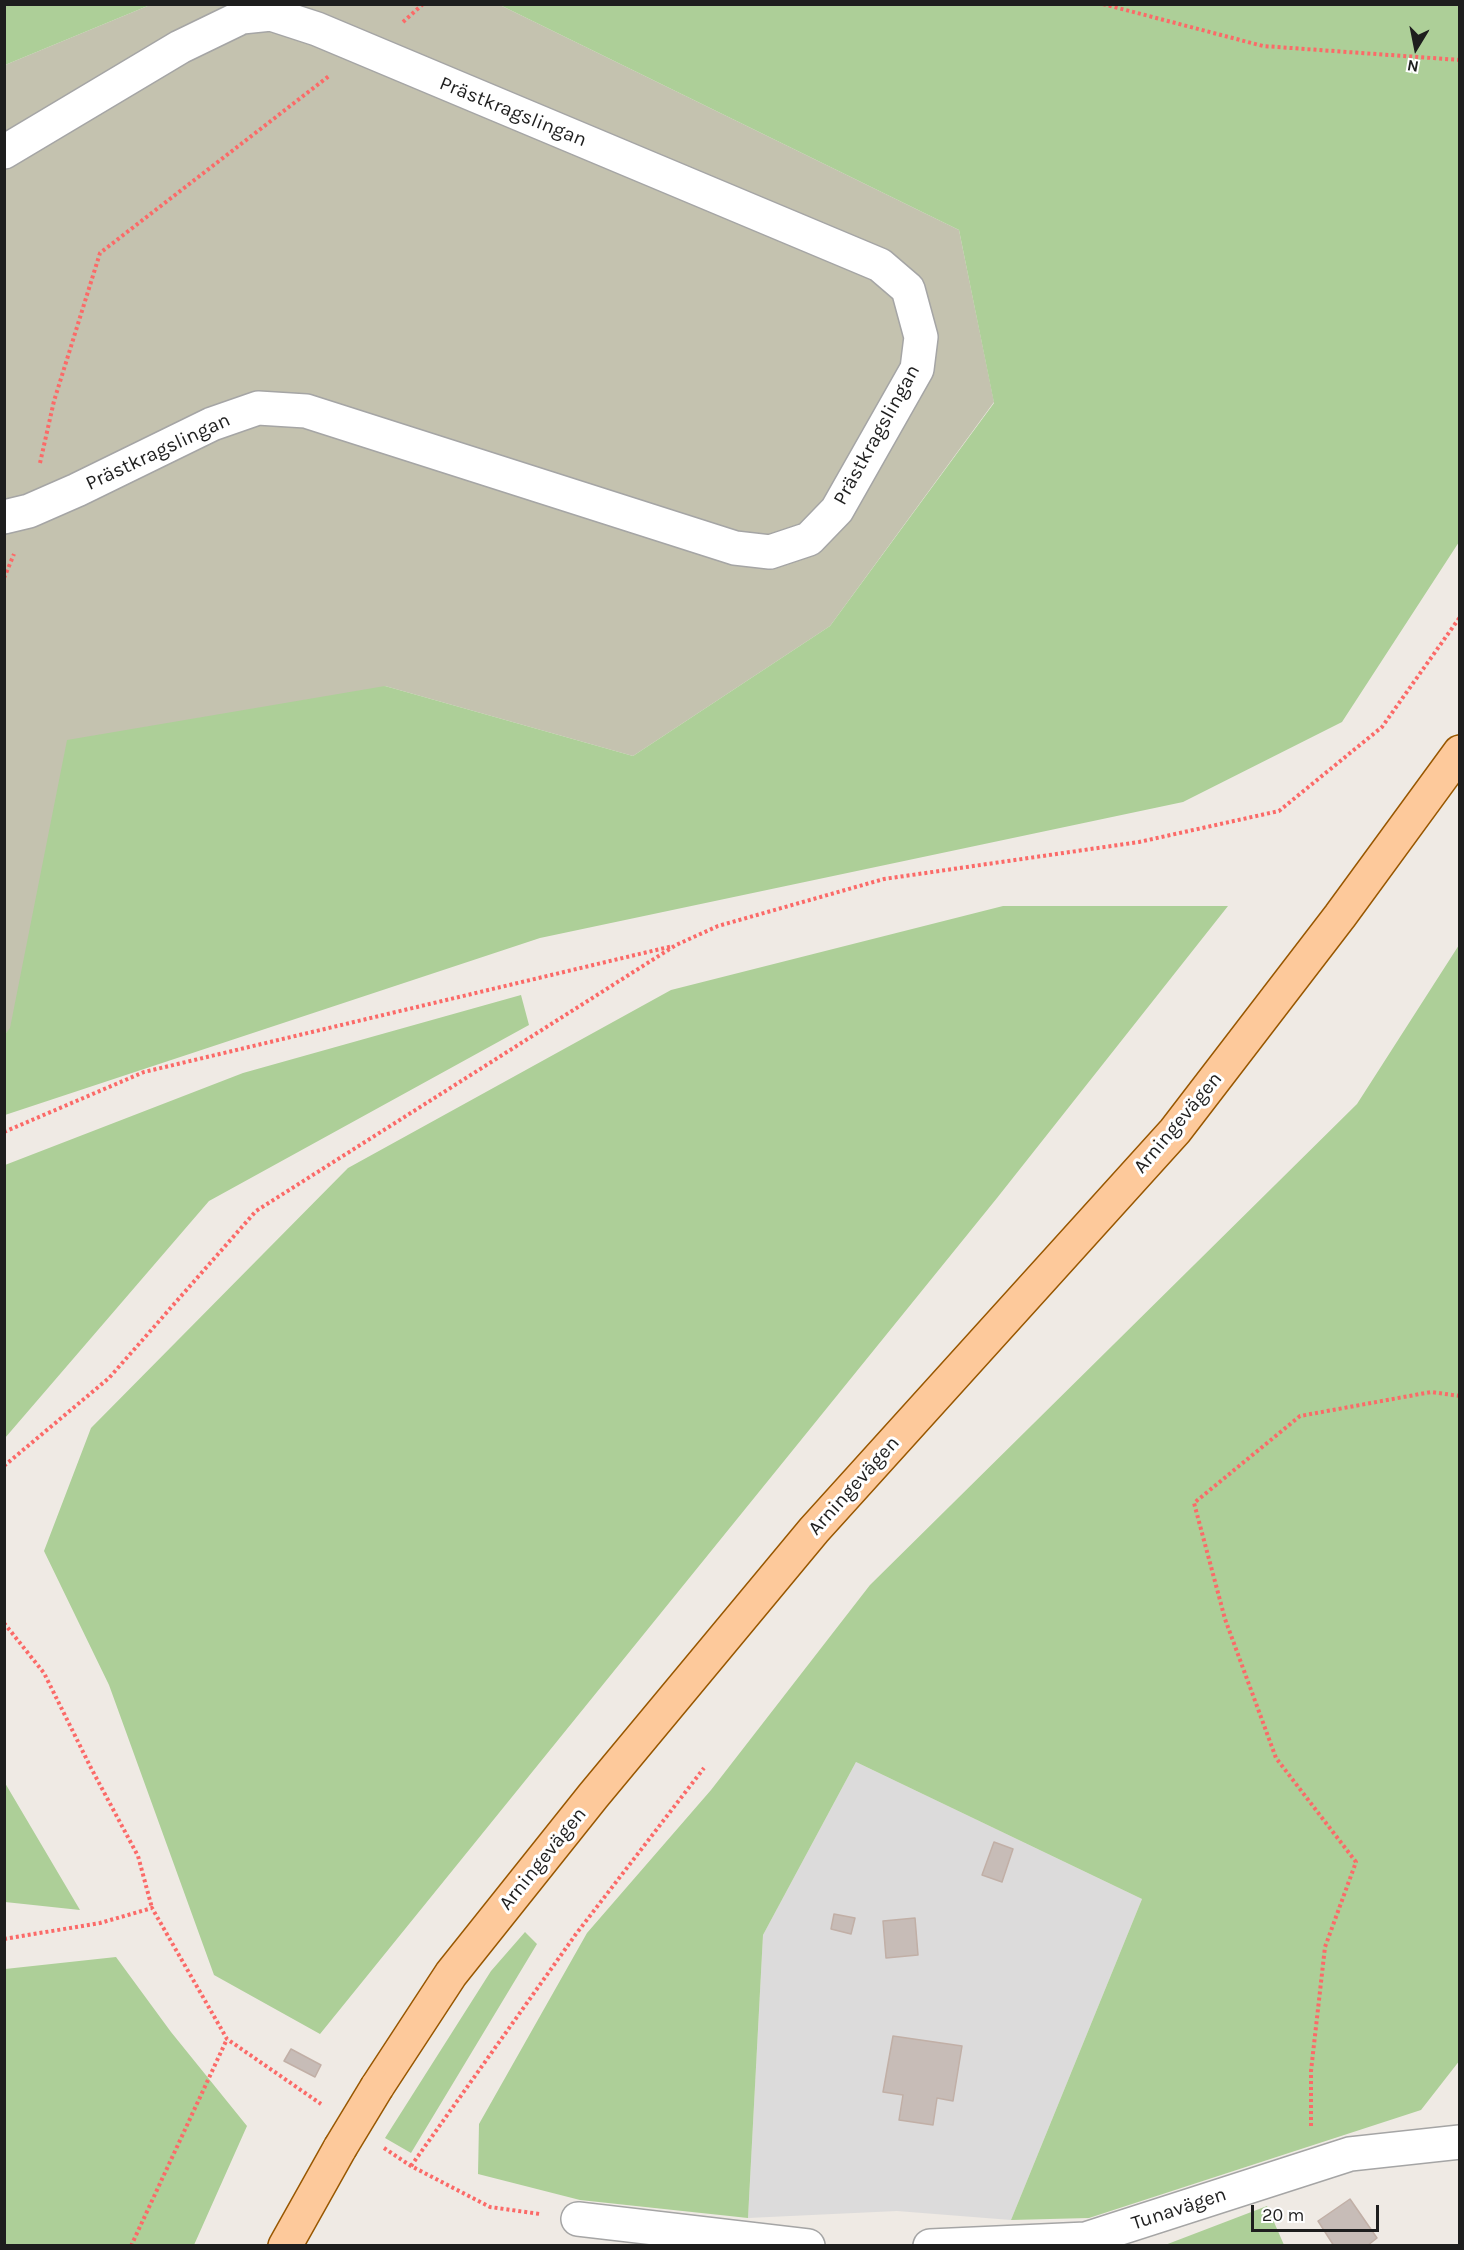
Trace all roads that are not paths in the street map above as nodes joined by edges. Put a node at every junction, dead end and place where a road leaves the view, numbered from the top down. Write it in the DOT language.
graph roads {
  1 [pos="4,152"];
  2 [pos="17,514"];
  3 [pos="1460,752"];
  4 [pos="1460,2142"];
  5 [pos="579,2220"];
  6 [pos="285,2246"];
  7 [pos="808,2246"];
  8 [pos="930,2246"];
  1 -- 2 [label="street, Prästkragslingan"];
  3 -- 6 [label="main road, Arningevägen, bridge"];
  4 -- 8 [label="street, Tunavägen"];
  5 -- 7 [label="street"];
}
